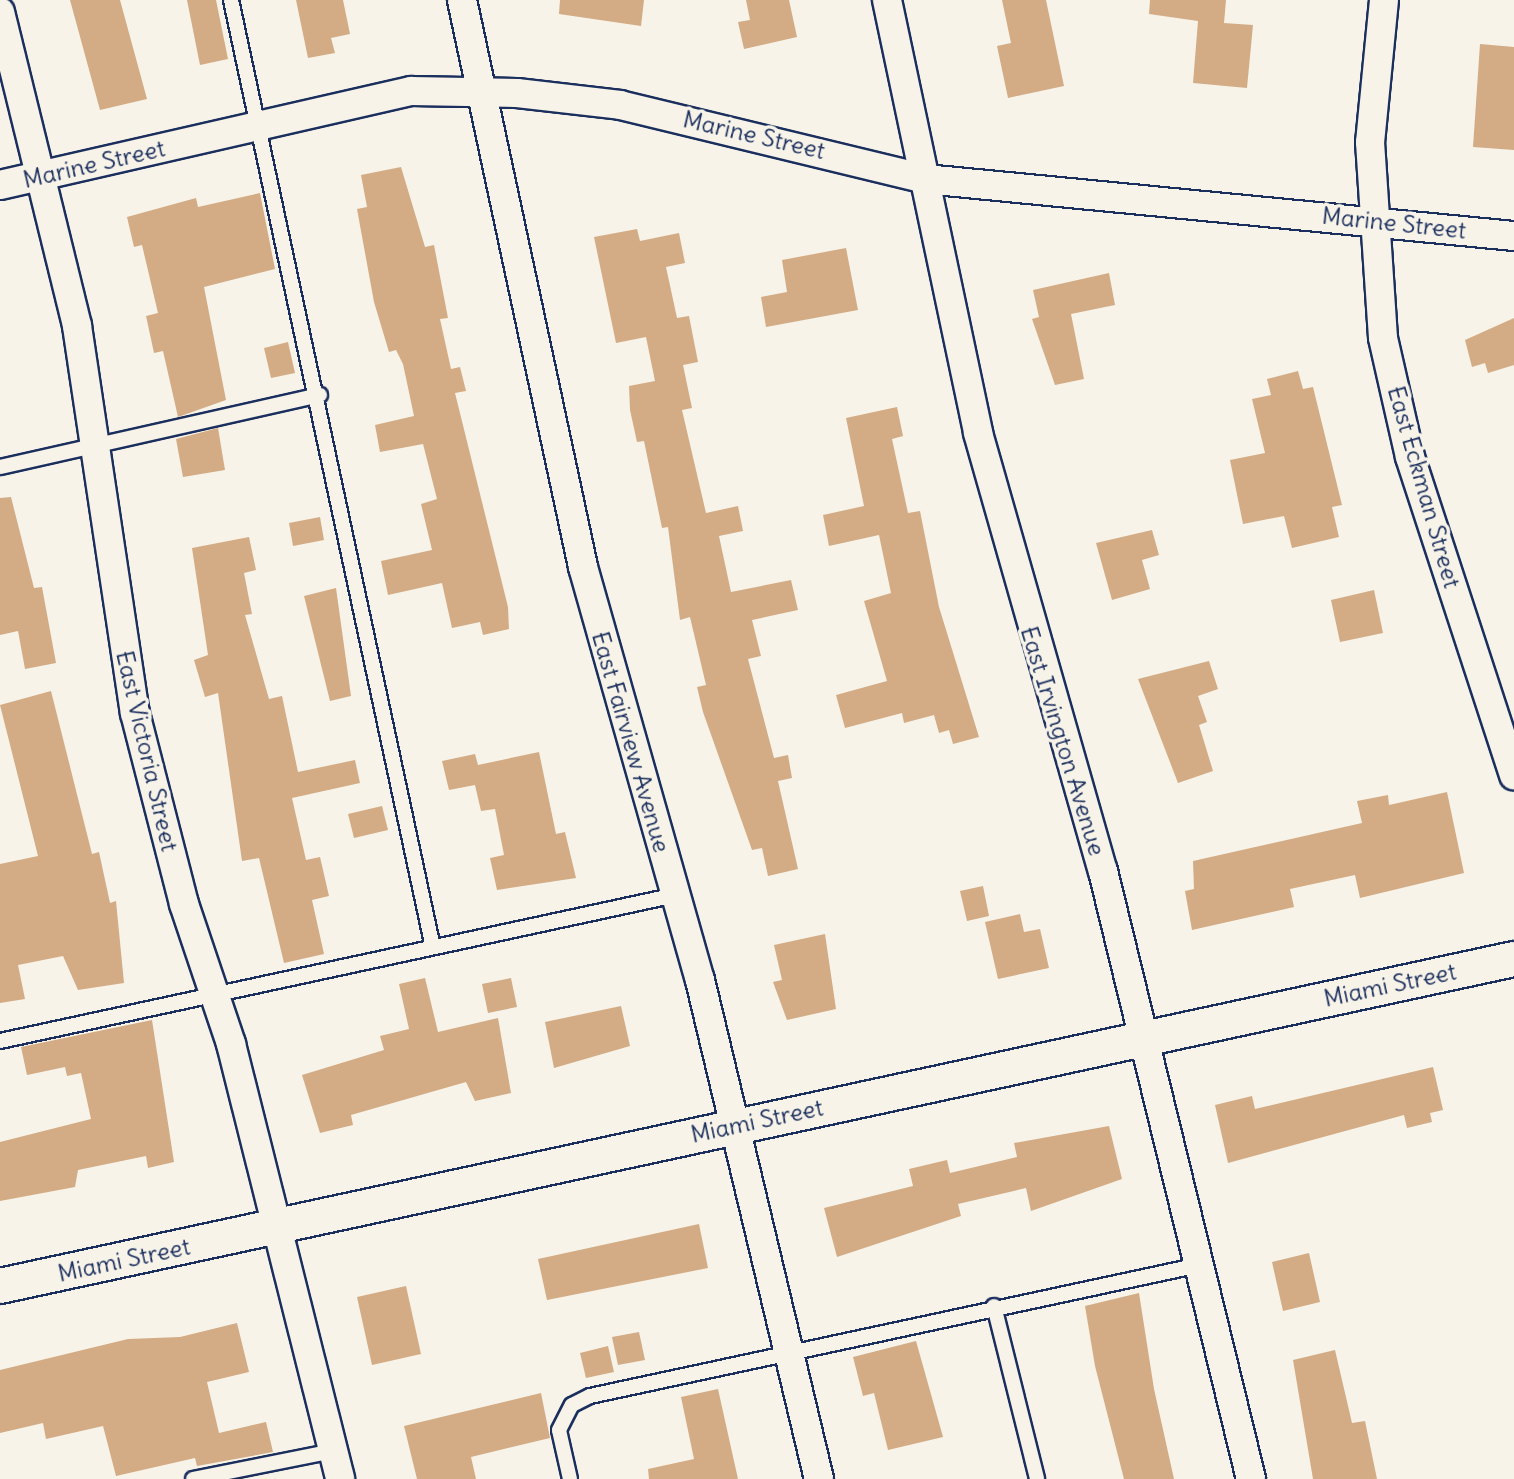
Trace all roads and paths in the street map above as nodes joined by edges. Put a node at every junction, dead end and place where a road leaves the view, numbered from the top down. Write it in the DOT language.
graph roads {
  1 [pos="231,0"];
  2 [pos="462,0"];
  3 [pos="887,0"];
  4 [pos="1384,0"];
  5 [pos="0,12"];
  6 [pos="482,93"];
  7 [pos="258,125"];
  8 [pos="43,177"];
  9 [pos="925,179"];
  10 [pos="0,185"];
  11 [pos="1371,220"];
  12 [pos="1514,236"];
  13 [pos="320,395"];
  14 [pos="95,445"];
  15 [pos="0,467"];
  16 [pos="1514,775"];
  17 [pos="676,895"];
  18 [pos="432,943"];
  19 [pos="1514,959"];
  20 [pos="215,992"];
  21 [pos="1143,1038"];
  22 [pos="0,1041"];
  23 [pos="732,1126"];
  24 [pos="278,1227"];
  25 [pos="1195,1266"];
  26 [pos="0,1286"];
  27 [pos="994,1306"];
  28 [pos="788,1356"];
  29 [pos="333,1451"];
  30 [pos="193,1479"];
  31 [pos="340,1479"];
  32 [pos="570,1479"];
  33 [pos="819,1479"];
  34 [pos="1037,1479"];
  35 [pos="1251,1479"];
  1 -- 7 [label="lane"];
  2 -- 6 [label="street, East Fairview Avenue"];
  3 -- 9 [label="street, East Irvington Avenue"];
  4 -- 11 [label="street, East Eckman Street"];
  5 -- 8 [label="street, East Victoria Street"];
  6 -- 7 [label="street, Marine Street"];
  6 -- 9 [label="street, Marine Street"];
  6 -- 17 [label="street, East Fairview Avenue"];
  7 -- 8 [label="street, Marine Street"];
  7 -- 13 [label="lane"];
  8 -- 10 [label="street, Marine Street"];
  8 -- 14 [label="street, East Victoria Street"];
  9 -- 11 [label="street, Marine Street"];
  9 -- 21 [label="street, East Irvington Avenue"];
  11 -- 12 [label="street, Marine Street"];
  11 -- 16 [label="street, East Eckman Street"];
  13 -- 14 [label="lane"];
  13 -- 18 [label="lane"];
  14 -- 15 [label="lane"];
  14 -- 20 [label="street, East Victoria Street"];
  17 -- 18 [label="lane"];
  17 -- 23 [label="street, East Fairview Avenue"];
  18 -- 20 [label="lane"];
  19 -- 21 [label="street, Miami Street"];
  20 -- 22 [label="lane"];
  20 -- 24 [label="street, East Victoria Street"];
  21 -- 23 [label="street, Miami Street"];
  21 -- 25 [label="street, East Irvington Avenue"];
  23 -- 24 [label="street, Miami Street"];
  23 -- 28 [label="street, East Fairview Avenue"];
  24 -- 26 [label="street, Miami Street"];
  24 -- 29 [label="street, East Victoria Street"];
  25 -- 27 [label="lane"];
  25 -- 35 [label="street, East Irvington Avenue"];
  27 -- 28 [label="lane"];
  27 -- 34 [label="lane"];
  28 -- 32 [label="lane"];
  28 -- 33 [label="street, East Fairview Avenue"];
  29 -- 30 [label="lane"];
  29 -- 31 [label="street, East Victoria Street"];
}
